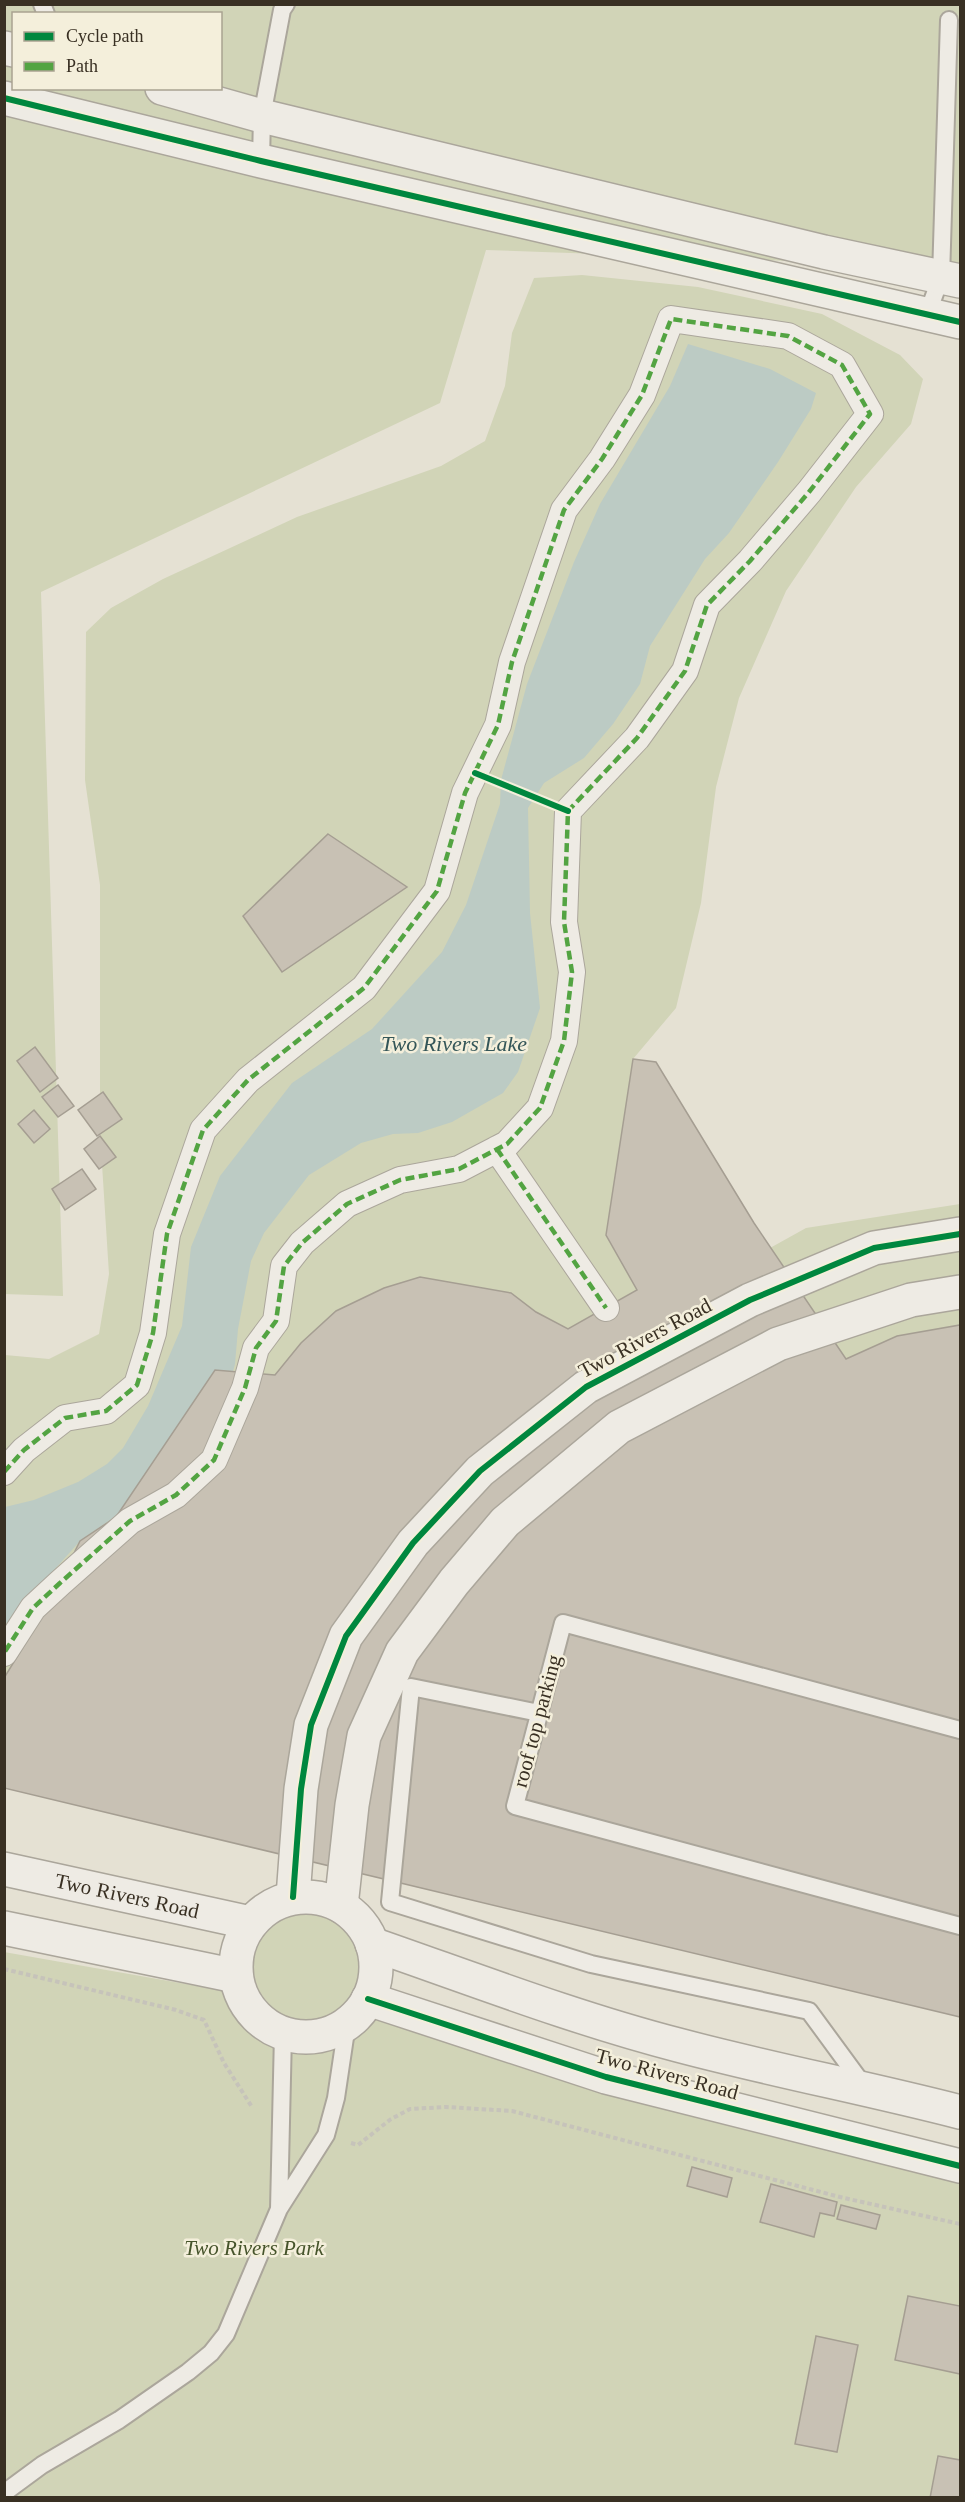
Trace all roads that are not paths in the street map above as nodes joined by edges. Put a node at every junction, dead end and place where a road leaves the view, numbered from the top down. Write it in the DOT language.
graph roads {
  1 [pos="286,4"];
  2 [pos="949,20"];
  3 [pos="169,90"];
  4 [pos="4,98"];
  5 [pos="262,116"];
  6 [pos="261,161"];
  7 [pos="951,279"];
  8 [pos="927,315"];
  9 [pos="960,322"];
  10 [pos="497,1149"];
  11 [pos="960,1234"];
  12 [pos="960,1292"];
  13 [pos="606,1308"];
  14 [pos="4,1472"];
  15 [pos="4,1653"];
  16 [pos="539,1713"];
  17 [pos="960,1730"];
  18 [pos="4,1869"];
  19 [pos="293,1898"];
  20 [pos="341,1906"];
  21 [pos="251,1923"];
  22 [pos="960,1926"];
  23 [pos="4,1928"];
  24 [pos="372,1944"];
  25 [pos="236,1976"];
  26 [pos="368,1999"];
  27 [pos="347,2024"];
  28 [pos="283,2034"];
  29 [pos="864,2087"];
  30 [pos="960,2112"];
  31 [pos="960,2166"];
  32 [pos="279,2209"];
  33 [pos="4,2493"];
  1 -- 5 [label="lane"];
  2 -- 7 [label="lane"];
  3 -- 5 [label="street"];
  4 -- 6 [label="street"];
  5 -- 6 [label="lane"];
  5 -- 7 [label="street"];
  6 -- 8 [label="street"];
  7 -- 8 [label="lane"];
  8 -- 9 [label="street"];
  10 -- 13 [label="street"];
  10 -- 14 [label="street"];
  10 -- 15 [label="street"];
  11 -- 19 [label="street, Two Rivers Road"];
  12 -- 20 [label="street"];
  16 -- 17 [label="lane, roof top parking"];
  16 -- 22 [label="lane, roof top parking"];
  16 -- 29 [label="lane"];
  18 -- 21 [label="street, Two Rivers Road"];
  19 -- 20 [label="street"];
  19 -- 21 [label="street"];
  20 -- 24 [label="street"];
  21 -- 25 [label="street"];
  23 -- 25 [label="street"];
  24 -- 26 [label="street"];
  24 -- 29 [label="street, Two Rivers Road"];
  25 -- 28 [label="street"];
  26 -- 27 [label="street"];
  26 -- 31 [label="street, Two Rivers Road"];
  27 -- 28 [label="street"];
  27 -- 32 [label="lane"];
  28 -- 32 [label="lane"];
  29 -- 30 [label="street, Two Rivers Road"];
  32 -- 33 [label="lane"];
}
